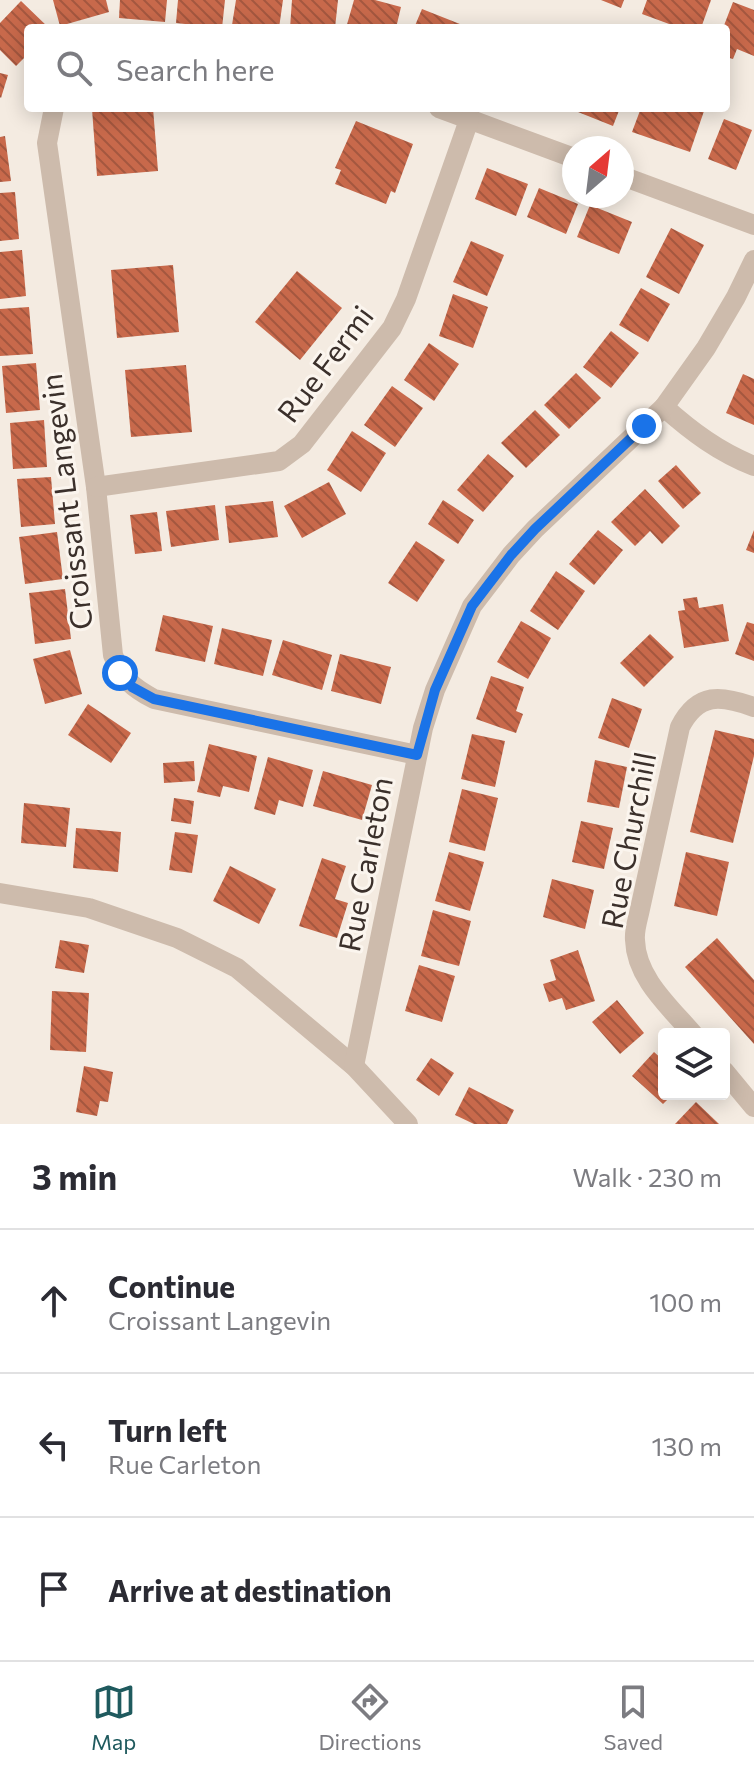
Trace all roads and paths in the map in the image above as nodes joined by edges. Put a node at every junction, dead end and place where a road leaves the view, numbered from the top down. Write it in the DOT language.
graph roads {
  1 [pos="53,112"];
  2 [pos="449,112"];
  3 [pos="469,120"];
  4 [pos="562,154"];
  5 [pos="634,180"];
  6 [pos="754,225"];
  7 [pos="754,260"];
  8 [pos="664,407"];
  9 [pos="754,466"];
  10 [pos="96,487"];
  11 [pos="754,707"];
  12 [pos="417,755"];
  13 [pos="0,893"];
  14 [pos="688,1028"];
  15 [pos="354,1066"];
  16 [pos="730,1078"];
  17 [pos="754,1107"];
  18 [pos="408,1124"];
  1 -- 10 [label="street, Croissant Langevin"];
  2 -- 3 [label="street"];
  3 -- 4 [label="street"];
  3 -- 10 [label="street, Rue Fermi"];
  5 -- 6 [label="street"];
  7 -- 8 [label="street, Rue Carleton"];
  8 -- 9 [label="street"];
  8 -- 12 [label="street, Rue Carleton"];
  10 -- 12 [label="street, Croissant Langevin"];
  11 -- 14 [label="street, Rue Churchill"];
  12 -- 15 [label="street, Rue Carleton"];
  13 -- 15 [label="street"];
  15 -- 18 [label="street"];
  16 -- 17 [label="street"];
}
